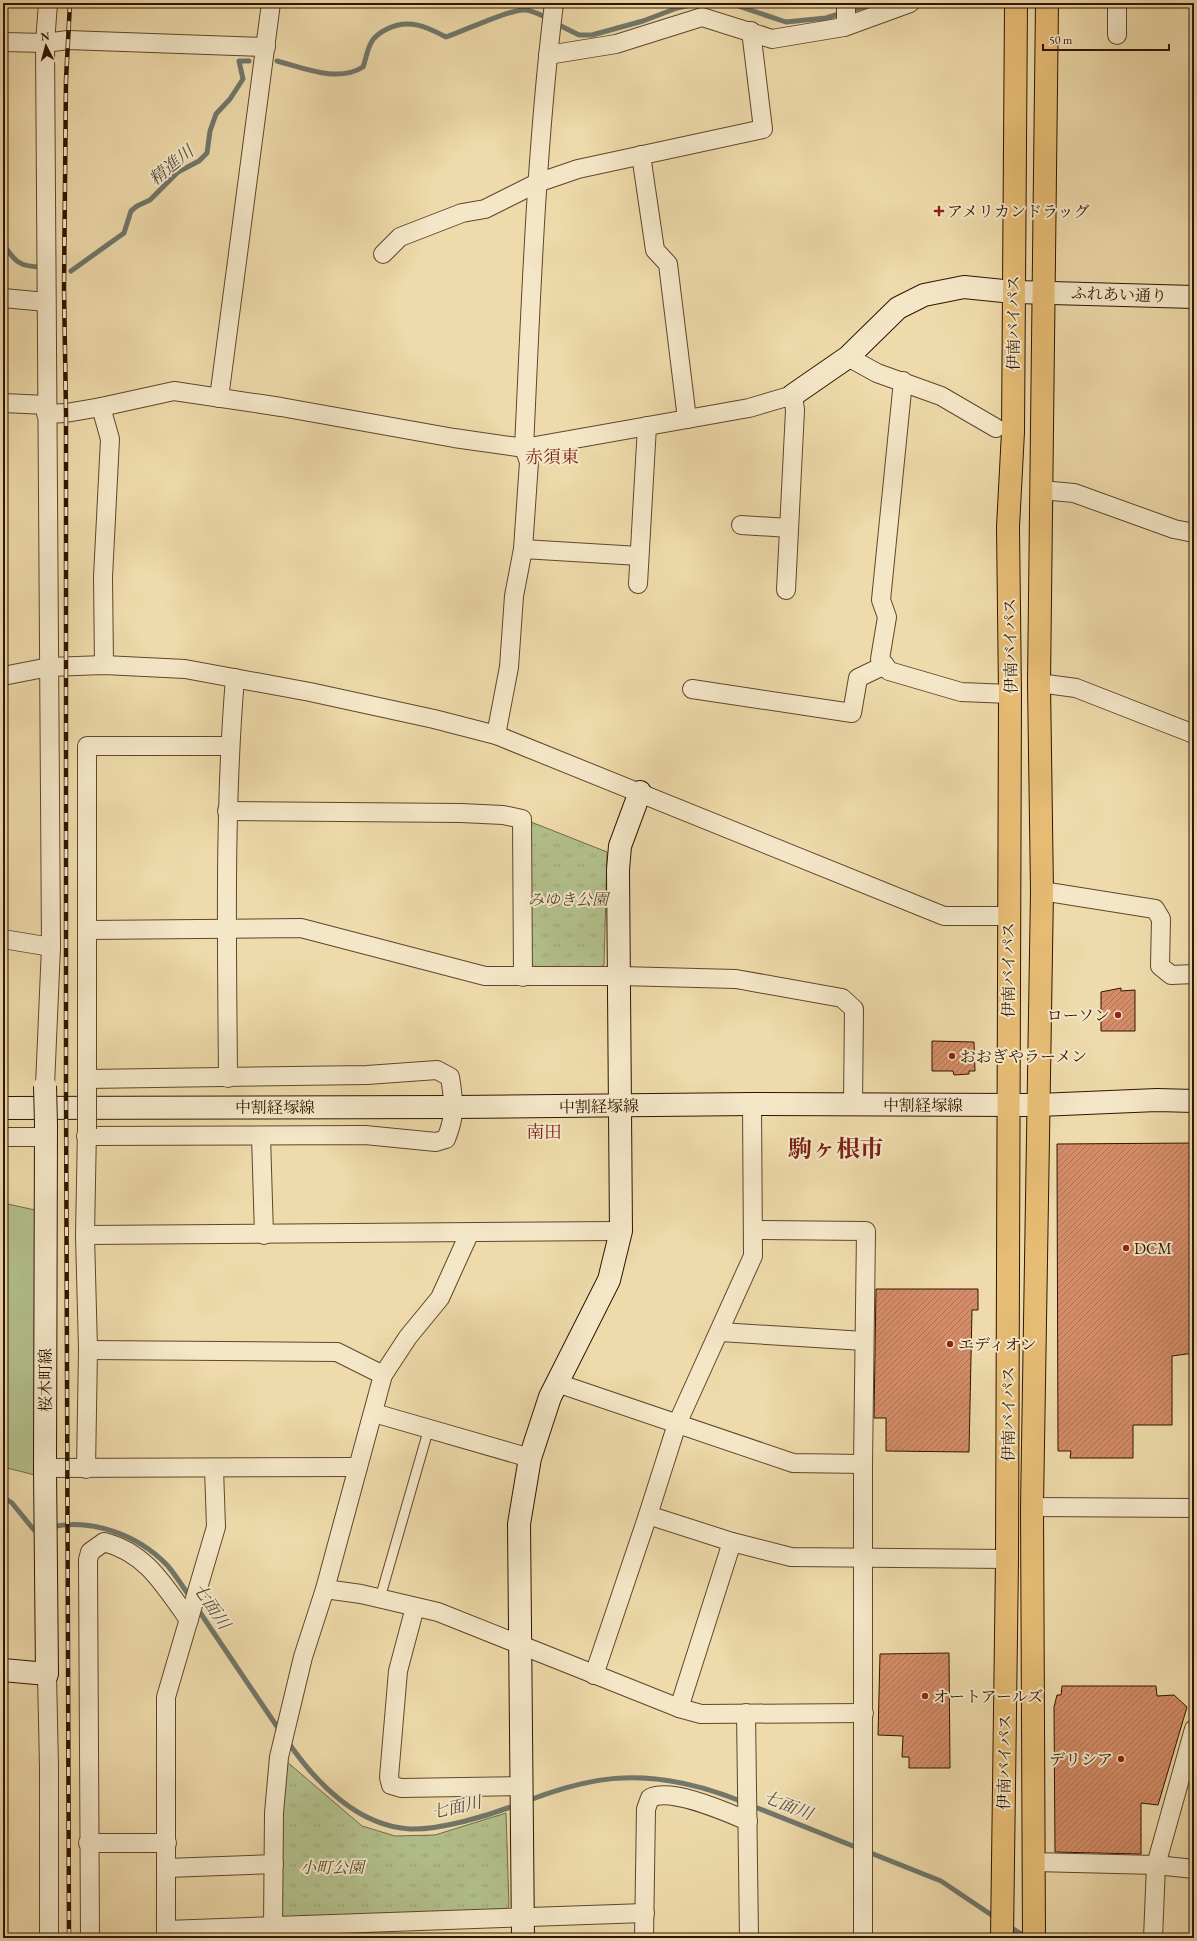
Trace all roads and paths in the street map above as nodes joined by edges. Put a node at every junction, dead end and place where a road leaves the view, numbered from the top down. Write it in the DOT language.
graph roads {
  1 [pos="48,3"];
  2 [pos="271,3"];
  3 [pos="554,3"];
  4 [pos="910,3"];
  5 [pos="1016,3"];
  6 [pos="1047,3"];
  7 [pos="1117,3"];
  8 [pos="846,13"];
  9 [pos="751,31"];
  10 [pos="1117,35"];
  11 [pos="3,42"];
  12 [pos="45,42"];
  13 [pos="266,47"];
  14 [pos="548,55"];
  15 [pos="641,155"];
  16 [pos="537,183"];
  17 [pos="383,254"];
  18 [pos="1013,292"];
  19 [pos="1044,292"];
  20 [pos="1194,297"];
  21 [pos="3,298"];
  22 [pos="46,302"];
  23 [pos="848,357"];
  24 [pos="903,381"];
  25 [pos="793,395"];
  26 [pos="219,398"];
  27 [pos="3,404"];
  28 [pos="101,407"];
  29 [pos="46,410"];
  30 [pos="687,419"];
  31 [pos="647,426"];
  32 [pos="996,428"];
  33 [pos="524,448"];
  34 [pos="1041,490"];
  35 [pos="741,525"];
  36 [pos="789,528"];
  37 [pos="1194,533"];
  38 [pos="523,549"];
  39 [pos="638,556"];
  40 [pos="638,584"];
  41 [pos="786,590"];
  42 [pos="104,665"];
  43 [pos="885,665"];
  44 [pos="49,667"];
  45 [pos="3,676"];
  46 [pos="235,678"];
  47 [pos="1039,683"];
  48 [pos="692,689"];
  49 [pos="1010,694"];
  50 [pos="1194,734"];
  51 [pos="496,735"];
  52 [pos="230,746"];
  53 [pos="640,792"];
  54 [pos="228,811"];
  55 [pos="1042,891"];
  56 [pos="1008,916"];
  57 [pos="226,929"];
  58 [pos="88,930"];
  59 [pos="3,939"];
  60 [pos="50,946"];
  61 [pos="1194,974"];
  62 [pos="620,976"];
  63 [pos="523,977"];
  64 [pos="228,1078"];
  65 [pos="87,1084"];
  66 [pos="45,1086"];
  67 [pos="1194,1101"];
  68 [pos="752,1104"];
  69 [pos="853,1104"];
  70 [pos="1009,1105"];
  71 [pos="1039,1105"];
  72 [pos="621,1106"];
  73 [pos="455,1107"];
  74 [pos="3,1108"];
  75 [pos="46,1131"];
  76 [pos="86,1133"];
  77 [pos="261,1136"];
  78 [pos="3,1138"];
  79 [pos="754,1230"];
  80 [pos="621,1231"];
  81 [pos="469,1234"];
  82 [pos="86,1235"];
  83 [pos="264,1235"];
  84 [pos="720,1332"];
  85 [pos="864,1341"];
  86 [pos="88,1350"];
  87 [pos="383,1375"];
  88 [pos="557,1383"];
  89 [pos="374,1413"];
  90 [pos="677,1424"];
  91 [pos="428,1428"];
  92 [pos="530,1458"];
  93 [pos="863,1464"];
  94 [pos="358,1467"];
  95 [pos="45,1468"];
  96 [pos="214,1468"];
  97 [pos="86,1469"];
  98 [pos="1032,1507"];
  99 [pos="1194,1508"];
  100 [pos="648,1515"];
  101 [pos="732,1542"];
  102 [pos="864,1558"];
  103 [pos="1007,1559"];
  104 [pos="325,1589"];
  105 [pos="380,1598"];
  106 [pos="415,1607"];
  107 [pos="190,1618"];
  108 [pos="519,1645"];
  109 [pos="3,1670"];
  110 [pos="47,1674"];
  111 [pos="594,1675"];
  112 [pos="679,1708"];
  113 [pos="746,1713"];
  114 [pos="864,1713"];
  115 [pos="1194,1729"];
  116 [pos="521,1789"];
  117 [pos="748,1818"];
  118 [pos="88,1843"];
  119 [pos="167,1843"];
  120 [pos="1034,1862"];
  121 [pos="274,1864"];
  122 [pos="1156,1865"];
  123 [pos="167,1868"];
  124 [pos="1194,1869"];
  125 [pos="644,1913"];
  126 [pos="273,1927"];
  127 [pos="523,1927"];
  128 [pos="389,1930"];
  129 [pos="166,1934"];
  130 [pos="49,1938"];
  131 [pos="90,1938"];
  132 [pos="644,1938"];
  133 [pos="749,1938"];
  134 [pos="863,1938"];
  135 [pos="1002,1938"];
  136 [pos="1034,1938"];
  137 [pos="1153,1938"];
  1 -- 12 [label="street"];
  2 -- 13 [label="street"];
  3 -- 14 [label="street"];
  4 -- 8 [label="street"];
  5 -- 18 [label="highway, 伊南バイパス"];
  6 -- 19 [label="highway, 伊南バイパス"];
  7 -- 10 [label="street"];
  8 -- 9 [label="street"];
  9 -- 14 [label="street"];
  9 -- 15 [label="street"];
  11 -- 12 [label="street"];
  12 -- 13 [label="street"];
  12 -- 22 [label="street"];
  13 -- 26 [label="street"];
  14 -- 16 [label="street"];
  15 -- 16 [label="street"];
  15 -- 30 [label="street"];
  16 -- 17 [label="street"];
  16 -- 33 [label="street"];
  18 -- 19 [label="street, ふれあい通り"];
  18 -- 23 [label="street, ふれあい通り"];
  18 -- 49 [label="highway, 伊南バイパス"];
  19 -- 20 [label="street, ふれあい通り"];
  19 -- 34 [label="highway, 伊南バイパス"];
  21 -- 22 [label="street"];
  22 -- 29 [label="street"];
  23 -- 24 [label="street"];
  23 -- 25 [label="street, ふれあい通り"];
  24 -- 32 [label="street"];
  24 -- 43 [label="street"];
  25 -- 30 [label="street"];
  25 -- 36 [label="street"];
  26 -- 28 [label="street"];
  26 -- 33 [label="street"];
  27 -- 29 [label="street"];
  28 -- 29 [label="street"];
  28 -- 42 [label="street"];
  29 -- 44 [label="street"];
  30 -- 31 [label="street"];
  31 -- 33 [label="street"];
  31 -- 39 [label="street"];
  33 -- 38 [label="street"];
  34 -- 37 [label="street"];
  34 -- 47 [label="highway, 伊南バイパス"];
  35 -- 36 [label="street"];
  36 -- 41 [label="street"];
  38 -- 39 [label="street"];
  38 -- 51 [label="street"];
  39 -- 40 [label="street"];
  42 -- 44 [label="street"];
  42 -- 46 [label="street"];
  43 -- 48 [label="street"];
  43 -- 49 [label="street"];
  44 -- 45 [label="street"];
  44 -- 60 [label="street"];
  46 -- 51 [label="street"];
  46 -- 52 [label="street"];
  47 -- 50 [label="street"];
  47 -- 55 [label="highway, 伊南バイパス"];
  49 -- 56 [label="highway, 伊南バイパス"];
  51 -- 53 [label="street"];
  52 -- 54 [label="street"];
  52 -- 58 [label="street"];
  53 -- 56 [label="street"];
  53 -- 62 [label="street"];
  54 -- 57 [label="street"];
  54 -- 63 [label="street"];
  55 -- 61 [label="street"];
  55 -- 71 [label="highway, 伊南バイパス"];
  56 -- 70 [label="highway, 伊南バイパス"];
  57 -- 58 [label="street"];
  57 -- 63 [label="street"];
  57 -- 64 [label="street"];
  58 -- 65 [label="street"];
  59 -- 60 [label="street"];
  60 -- 66 [label="street"];
  62 -- 63 [label="street"];
  62 -- 69 [label="street"];
  62 -- 72 [label="street"];
  64 -- 65 [label="street"];
  64 -- 73 [label="street"];
  65 -- 76 [label="street, bridge"];
  66 -- 75 [label="street, 桜木町線, bridge"];
  67 -- 71 [label="street, 中割経塚線"];
  68 -- 69 [label="street, 中割経塚線"];
  68 -- 72 [label="street, 中割経塚線"];
  68 -- 79 [label="street"];
  69 -- 70 [label="street, 中割経塚線"];
  70 -- 71 [label="street, 中割経塚線"];
  70 -- 103 [label="highway, 伊南バイパス"];
  71 -- 98 [label="highway, 伊南バイパス"];
  72 -- 73 [label="street, 中割経塚線"];
  72 -- 80 [label="street"];
  73 -- 74 [label="street, 中割経塚線"];
  73 -- 77 [label="street"];
  75 -- 78 [label="street"];
  75 -- 95 [label="street, 桜木町線"];
  76 -- 77 [label="street"];
  76 -- 82 [label="street"];
  77 -- 83 [label="street"];
  79 -- 84 [label="street"];
  79 -- 85 [label="street"];
  80 -- 81 [label="street"];
  80 -- 88 [label="street"];
  81 -- 83 [label="street"];
  81 -- 87 [label="street"];
  82 -- 83 [label="street"];
  82 -- 86 [label="street"];
  84 -- 85 [label="street"];
  84 -- 90 [label="street"];
  85 -- 93 [label="street"];
  86 -- 87 [label="street"];
  86 -- 97 [label="street"];
  87 -- 89 [label="street"];
  88 -- 90 [label="street"];
  88 -- 92 [label="street"];
  89 -- 91 [label="street"];
  89 -- 94 [label="street"];
  90 -- 93 [label="street"];
  90 -- 100 [label="street"];
  91 -- 92 [label="street"];
  91 -- 105 [label="lane"];
  92 -- 108 [label="street"];
  93 -- 102 [label="street"];
  94 -- 96 [label="street"];
  94 -- 104 [label="street"];
  95 -- 97 [label="street"];
  95 -- 110 [label="street, 桜木町線"];
  96 -- 97 [label="street"];
  96 -- 107 [label="street"];
  98 -- 99 [label="street"];
  98 -- 120 [label="highway, 伊南バイパス"];
  100 -- 101 [label="street"];
  100 -- 111 [label="street"];
  101 -- 102 [label="street"];
  101 -- 112 [label="street"];
  102 -- 103 [label="street"];
  102 -- 114 [label="street"];
  103 -- 135 [label="highway, 伊南バイパス"];
  104 -- 105 [label="street"];
  104 -- 121 [label="street"];
  105 -- 106 [label="street"];
  106 -- 108 [label="street"];
  106 -- 116 [label="street"];
  107 -- 118 [label="street"];
  107 -- 119 [label="street"];
  108 -- 111 [label="street"];
  108 -- 116 [label="street"];
  109 -- 110 [label="street"];
  110 -- 130 [label="street"];
  111 -- 112 [label="street"];
  112 -- 113 [label="street"];
  113 -- 114 [label="street"];
  113 -- 117 [label="street"];
  114 -- 134 [label="street"];
  115 -- 122 [label="street"];
  116 -- 127 [label="street"];
  117 -- 125 [label="street"];
  117 -- 133 [label="street"];
  118 -- 119 [label="street"];
  118 -- 131 [label="street"];
  119 -- 123 [label="street"];
  120 -- 122 [label="street"];
  120 -- 136 [label="highway, 伊南バイパス"];
  121 -- 123 [label="street"];
  121 -- 126 [label="street"];
  122 -- 124 [label="street"];
  122 -- 137 [label="street"];
  123 -- 129 [label="street"];
  125 -- 127 [label="street"];
  125 -- 132 [label="street"];
  126 -- 128 [label="street"];
  126 -- 129 [label="street"];
  127 -- 128 [label="street"];
}
